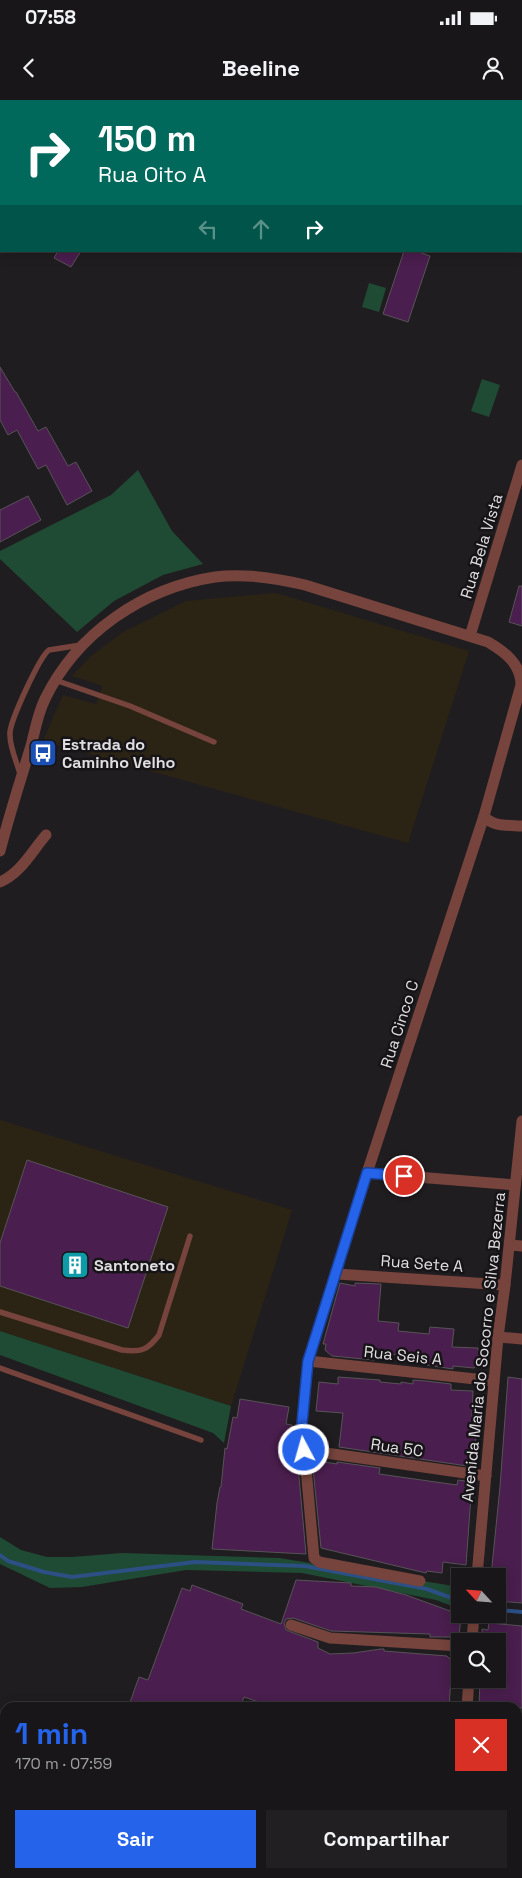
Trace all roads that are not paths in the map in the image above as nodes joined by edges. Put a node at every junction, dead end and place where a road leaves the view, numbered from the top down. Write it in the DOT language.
graph roads {
  1 [pos="522,465"];
  2 [pos="470,636"];
  3 [pos="84,645"];
  4 [pos="55,680"];
  5 [pos="517,716"];
  6 [pos="214,742"];
  7 [pos="21,776"];
  8 [pos="0,806"];
  9 [pos="484,816"];
  10 [pos="9,817"];
  11 [pos="522,826"];
  12 [pos="46,835"];
  13 [pos="0,851"];
  14 [pos="0,882"];
  15 [pos="522,1121"];
  16 [pos="521,1142"];
  17 [pos="367,1173"];
  18 [pos="515,1185"];
  19 [pos="190,1236"];
  20 [pos="510,1245"];
  21 [pos="522,1246"];
  22 [pos="337,1274"];
  23 [pos="505,1285"];
  24 [pos="0,1312"];
  25 [pos="498,1337"];
  26 [pos="522,1339"];
  27 [pos="308,1361"];
  28 [pos="0,1368"];
  29 [pos="494,1381"];
  30 [pos="201,1440"];
  31 [pos="304,1450"];
  32 [pos="486,1476"];
  33 [pos="478,1568"];
  34 [pos="420,1581"];
  35 [pos="291,1625"];
  36 [pos="451,1645"];
  37 [pos="468,1688"];
  38 [pos="467,1702"];
  1 -- 2 [label="street, Rua Bela Vista"];
  2 -- 3 [label="street"];
  2 -- 5 [label="street, Rua Cinco C"];
  3 -- 4 [label="street"];
  3 -- 7 [label="lane"];
  4 -- 6 [label="lane"];
  4 -- 7 [label="street"];
  5 -- 9 [label="street, Rua Cinco C"];
  7 -- 10 [label="street"];
  8 -- 10 [label="street"];
  9 -- 11 [label="street"];
  9 -- 17 [label="street, Rua Cinco C"];
  10 -- 13 [label="street"];
  12 -- 14 [label="street"];
  15 -- 16 [label="street, Avenida Maria do Socorro e Silva Bezerra"];
  16 -- 18 [label="street, Avenida Maria do Socorro e Silva Bezerra"];
  17 -- 18 [label="street"];
  17 -- 22 [label="street, Rua Cinco C"];
  18 -- 20 [label="street, Avenida Maria do Socorro e Silva Bezerra"];
  19 -- 24 [label="lane"];
  20 -- 21 [label="street"];
  20 -- 23 [label="street, Avenida Maria do Socorro e Silva Bezerra"];
  22 -- 23 [label="street, Rua Sete A"];
  22 -- 27 [label="street, Rua Cinco C"];
  23 -- 25 [label="street, Avenida Maria do Socorro e Silva Bezerra"];
  25 -- 26 [label="street"];
  25 -- 29 [label="street, Avenida Maria do Socorro e Silva Bezerra"];
  27 -- 29 [label="street, Rua Seis A"];
  27 -- 31 [label="street, Rua Cinco C"];
  28 -- 30 [label="lane"];
  29 -- 32 [label="street, Avenida Maria do Socorro e Silva Bezerra"];
  31 -- 32 [label="street, Rua 5C"];
  31 -- 34 [label="street, Rua Cinco C"];
  32 -- 33 [label="street, Avenida Maria do Socorro e Silva Bezerra"];
  35 -- 36 [label="street"];
  37 -- 38 [label="street"];
}
